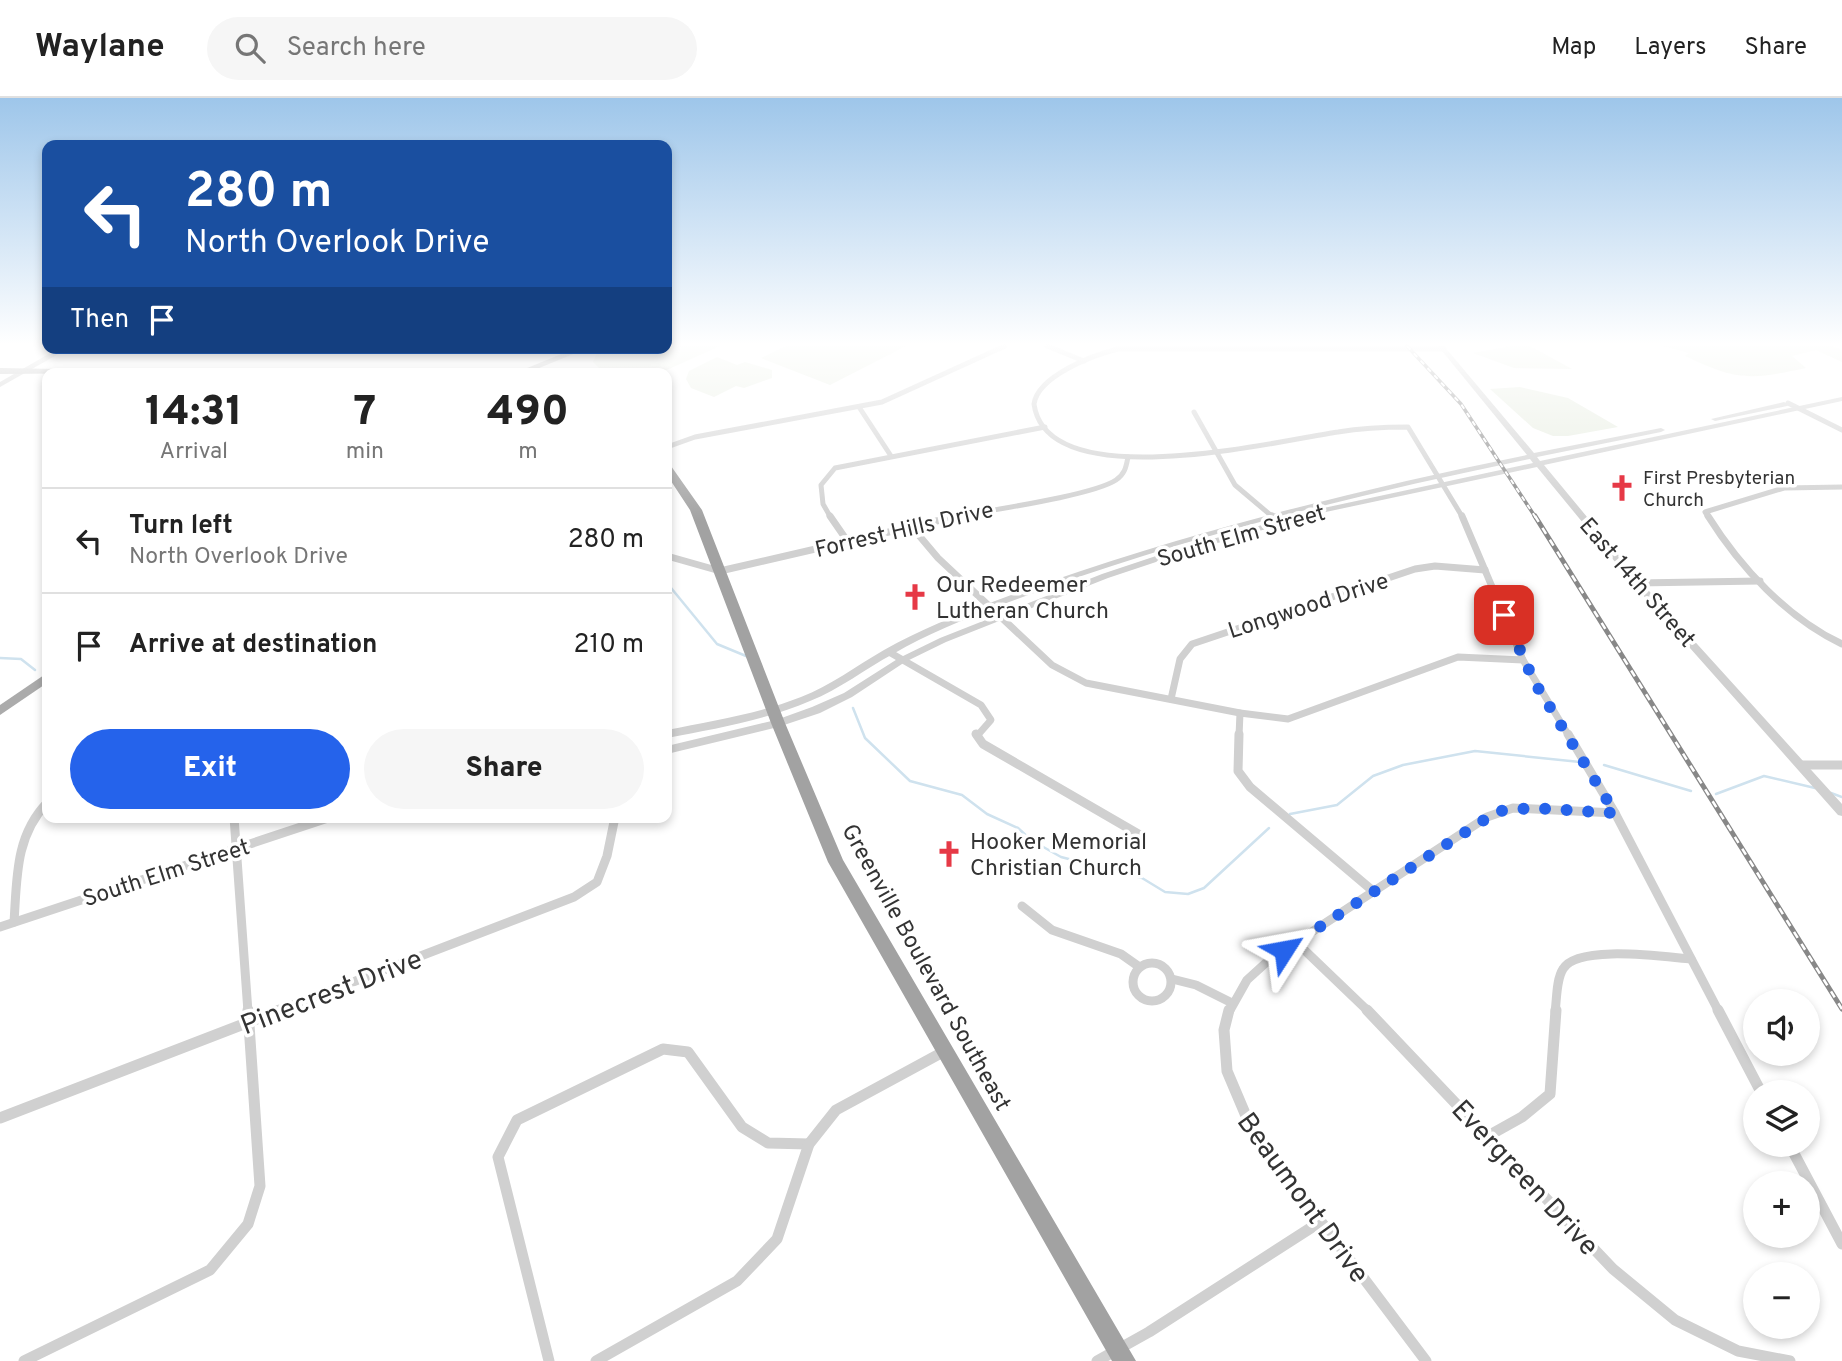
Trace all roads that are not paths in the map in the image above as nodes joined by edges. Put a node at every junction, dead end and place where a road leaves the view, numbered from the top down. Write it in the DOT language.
graph roads {
  1 [pos="867,405"];
  2 [pos="1035,405"];
  3 [pos="1490,405"];
  4 [pos="1779,405"];
  5 [pos="1792,405"];
  6 [pos="1813,405"];
  7 [pos="859,407"];
  8 [pos="1798,408"];
  9 [pos="1194,412"];
  10 [pos="1744,412"];
  11 [pos="1754,418"];
  12 [pos="1045,427"];
  13 [pos="1664,430"];
  14 [pos="1842,430"];
  15 [pos="1674,435"];
  16 [pos="1600,443"];
  17 [pos="672,445"];
  18 [pos="1611,449"];
  19 [pos="1216,454"];
  20 [pos="891,456"];
  21 [pos="1128,457"];
  22 [pos="1536,460"];
  23 [pos="672,475"];
  24 [pos="1441,481"];
  25 [pos="1842,487"];
  26 [pos="1275,519"];
  27 [pos="911,526"];
  28 [pos="848,542"];
  29 [pos="1176,547"];
  30 [pos="672,557"];
  31 [pos="1096,568"];
  32 [pos="1485,570"];
  33 [pos="720,571"];
  34 [pos="1105,576"];
  35 [pos="1760,581"];
  36 [pos="1637,583"];
  37 [pos="991,608"];
  38 [pos="1000,617"];
  39 [pos="1842,644"];
  40 [pos="888,652"];
  41 [pos="902,660"];
  42 [pos="1523,660"];
  43 [pos="42,681"];
  44 [pos="826,691"];
  45 [pos="1171,699"];
  46 [pos="835,702"];
  47 [pos="0,711"];
  48 [pos="1240,713"];
  49 [pos="775,716"];
  50 [pos="697,727"];
  51 [pos="672,733"];
  52 [pos="700,742"];
  53 [pos="672,749"];
  54 [pos="1801,765"];
  55 [pos="1842,765"];
  56 [pos="42,808"];
  57 [pos="1842,812"];
  58 [pos="1615,813"];
  59 [pos="234,823"];
  60 [pos="313,823"];
  61 [pos="614,823"];
  62 [pos="1140,835"];
  63 [pos="236,849"];
  64 [pos="1373,891"];
  65 [pos="1022,906"];
  66 [pos="14,922"];
  67 [pos="0,927"];
  68 [pos="1296,942"];
  69 [pos="1691,959"];
  70 [pos="1138,966"];
  71 [pos="1171,979"];
  72 [pos="1232,1003"];
  73 [pos="247,1023"];
  74 [pos="943,1052"];
  75 [pos="1755,1080"];
  76 [pos="0,1118"];
  77 [pos="1488,1136"];
  78 [pos="809,1144"];
  79 [pos="1796,1157"];
  80 [pos="1320,1222"];
  81 [pos="1842,1244"];
  82 [pos="1121,1354"];
  83 [pos="24,1361"];
  84 [pos="550,1361"];
  85 [pos="596,1361"];
  86 [pos="1097,1361"];
  87 [pos="1426,1361"];
  88 [pos="1790,1361"];
  1 -- 7 [label="street"];
  2 -- 12 [label="street"];
  3 -- 22 [label="street, East 14th Street"];
  4 -- 10 [label="street, South Elm Street"];
  5 -- 8 [label="street"];
  6 -- 8 [label="street, South Elm Street"];
  7 -- 17 [label="street"];
  7 -- 20 [label="street"];
  8 -- 11 [label="street, South Elm Street"];
  8 -- 14 [label="street"];
  9 -- 19 [label="street"];
  10 -- 11 [label="street"];
  10 -- 13 [label="street, South Elm Street"];
  11 -- 15 [label="street, South Elm Street"];
  12 -- 20 [label="street"];
  12 -- 21 [label="street"];
  13 -- 15 [label="street"];
  13 -- 16 [label="street, South Elm Street"];
  15 -- 18 [label="street, South Elm Street"];
  16 -- 18 [label="street"];
  16 -- 22 [label="street, South Elm Street"];
  18 -- 22 [label="street, South Elm Street"];
  19 -- 21 [label="street"];
  19 -- 24 [label="street"];
  19 -- 26 [label="street"];
  20 -- 28 [label="street"];
  21 -- 27 [label="street, Forrest Hills Drive"];
  22 -- 24 [label="street, South Elm Street"];
  22 -- 36 [label="street, East 14th Street"];
  23 -- 33 [label="highway, Greenville Boulevard Southeast"];
  24 -- 26 [label="street, South Elm Street"];
  24 -- 32 [label="street"];
  25 -- 35 [label="street"];
  26 -- 29 [label="street, South Elm Street"];
  27 -- 28 [label="street, Forrest Hills Drive"];
  27 -- 37 [label="street"];
  28 -- 33 [label="street, Forrest Hills Drive"];
  29 -- 31 [label="street, South Elm Street"];
  29 -- 34 [label="street, South Elm Street"];
  30 -- 33 [label="street, Forrest Hills Drive"];
  31 -- 34 [label="street"];
  31 -- 37 [label="street, South Elm Street"];
  32 -- 42 [label="street"];
  32 -- 45 [label="street, Longwood Drive"];
  33 -- 49 [label="highway, Greenville Boulevard Southeast"];
  34 -- 38 [label="street, South Elm Street"];
  35 -- 36 [label="street"];
  35 -- 39 [label="street"];
  36 -- 54 [label="street, East 14th Street"];
  37 -- 38 [label="street"];
  37 -- 40 [label="street, South Elm Street"];
  38 -- 41 [label="street, South Elm Street"];
  38 -- 45 [label="street"];
  40 -- 41 [label="street"];
  40 -- 44 [label="street, South Elm Street"];
  41 -- 46 [label="street, South Elm Street"];
  41 -- 62 [label="street"];
  42 -- 48 [label="street"];
  42 -- 58 [label="street"];
  43 -- 47 [label="main road"];
  44 -- 46 [label="street"];
  44 -- 49 [label="street, South Elm Street"];
  45 -- 48 [label="street"];
  46 -- 49 [label="street, South Elm Street"];
  48 -- 64 [label="street"];
  49 -- 50 [label="street, South Elm Street"];
  49 -- 52 [label="street, South Elm Street"];
  49 -- 74 [label="highway, Greenville Boulevard Southeast"];
  50 -- 51 [label="street, South Elm Street"];
  50 -- 52 [label="street"];
  52 -- 53 [label="street, South Elm Street"];
  54 -- 55 [label="street"];
  54 -- 57 [label="street, East 14th Street"];
  56 -- 66 [label="street"];
  58 -- 64 [label="street, Beaumont Drive"];
  58 -- 69 [label="street"];
  59 -- 63 [label="street"];
  60 -- 63 [label="street, South Elm Street"];
  61 -- 73 [label="street, Pinecrest Drive"];
  63 -- 66 [label="street, South Elm Street"];
  63 -- 73 [label="street"];
  64 -- 68 [label="street, Beaumont Drive"];
  65 -- 70 [label="street"];
  66 -- 67 [label="street, South Elm Street"];
  68 -- 72 [label="street, Beaumont Drive"];
  68 -- 77 [label="street, Evergreen Drive"];
  69 -- 75 [label="street"];
  69 -- 77 [label="street"];
  70 -- 71 [label="street"];
  70 -- 71 [label="street"];
  71 -- 72 [label="street"];
  72 -- 80 [label="street, Beaumont Drive"];
  73 -- 76 [label="street, Pinecrest Drive"];
  73 -- 83 [label="street"];
  74 -- 78 [label="street"];
  74 -- 82 [label="highway, Greenville Boulevard Southeast"];
  77 -- 88 [label="street, Evergreen Drive"];
  78 -- 84 [label="street"];
  78 -- 85 [label="street"];
  79 -- 81 [label="street"];
  80 -- 82 [label="street"];
  80 -- 87 [label="street, Beaumont Drive"];
  82 -- 86 [label="street"];
}
